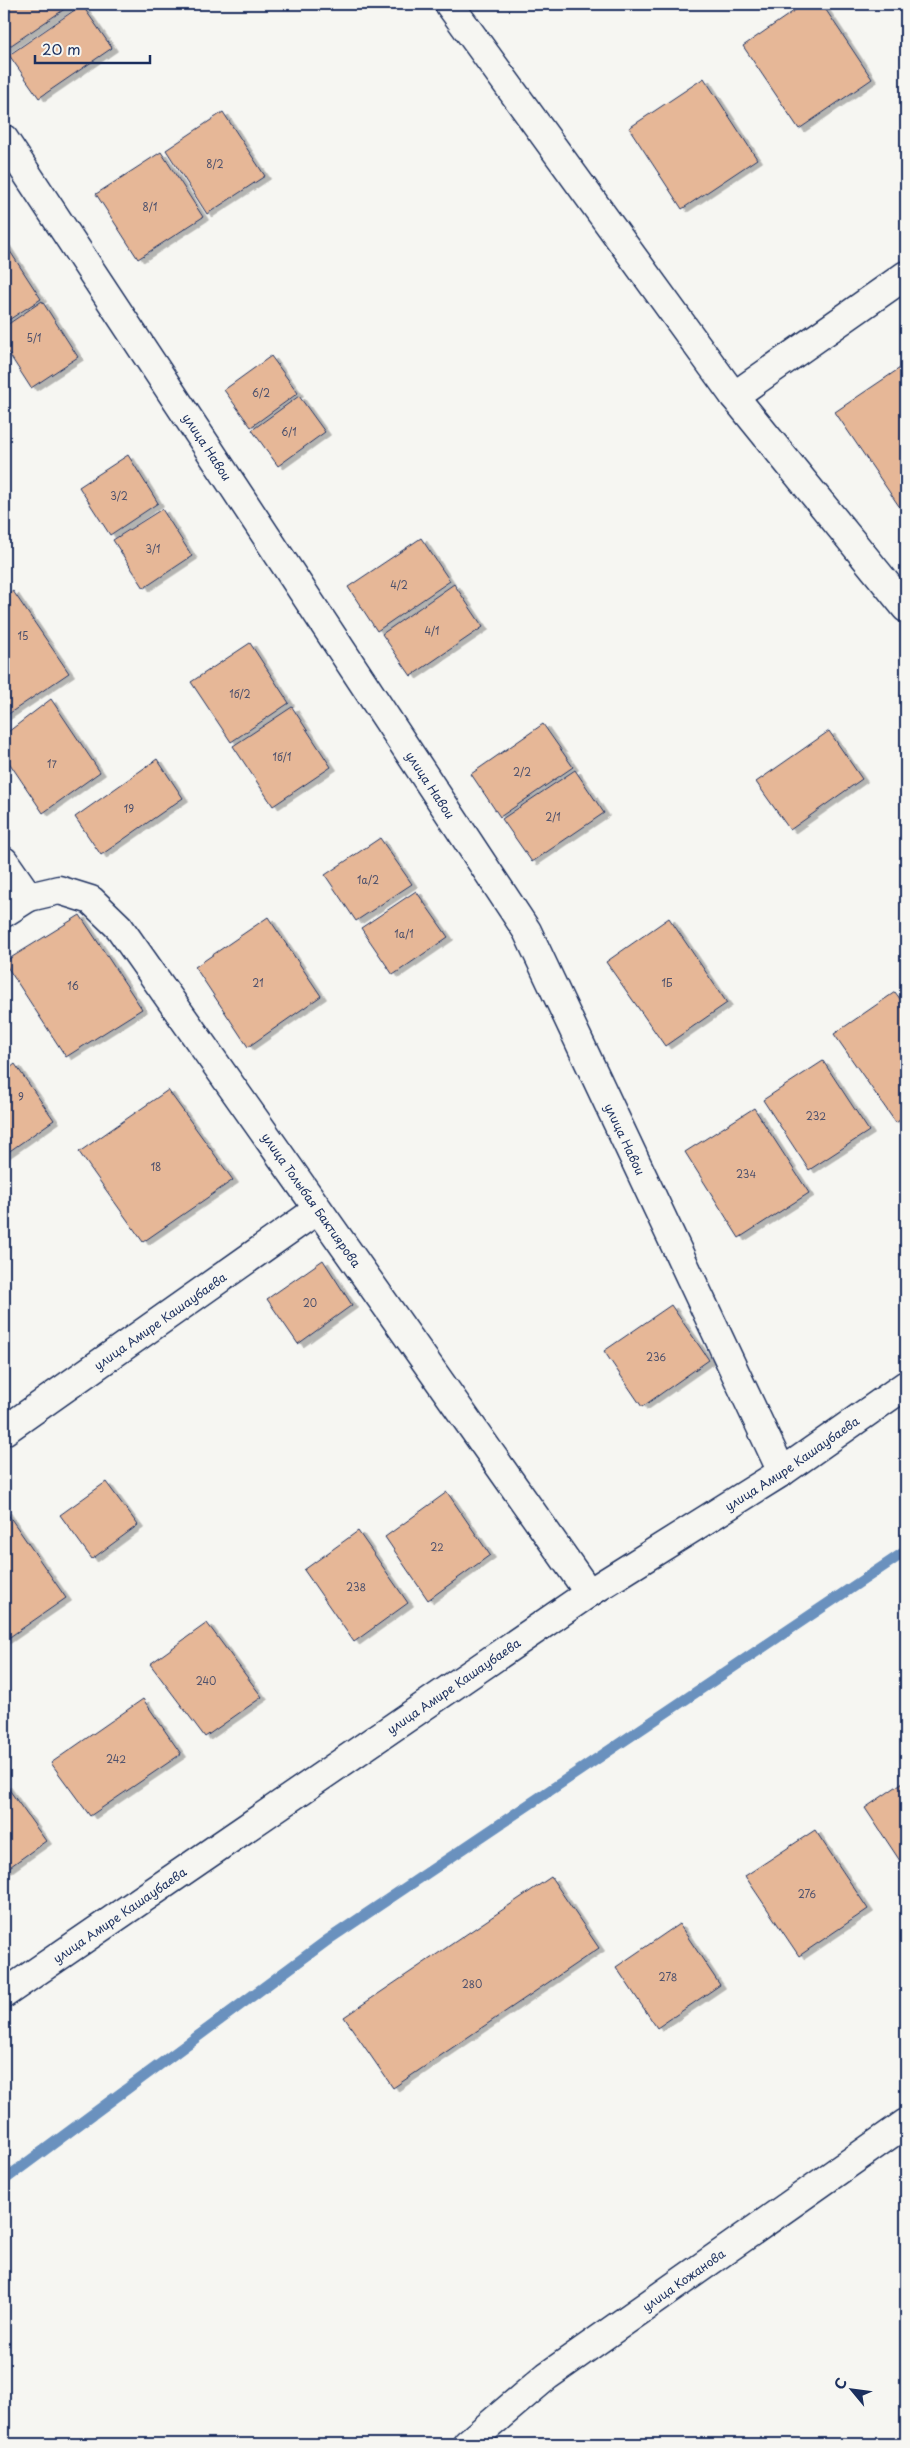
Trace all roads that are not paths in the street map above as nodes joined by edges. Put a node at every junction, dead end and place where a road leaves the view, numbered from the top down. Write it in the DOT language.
graph roads {
  1 [pos="449,4"];
  2 [pos="4,140"];
  3 [pos="906,275"];
  4 [pos="734,396"];
  5 [pos="906,608"];
  6 [pos="4,861"];
  7 [pos="29,897"];
  8 [pos="4,913"];
  9 [pos="317,1210"];
  10 [pos="906,1385"];
  11 [pos="4,1431"];
  12 [pos="782,1472"];
  13 [pos="590,1593"];
  14 [pos="4,1994"];
  15 [pos="906,2123"];
  16 [pos="467,2444"];
  1 -- 4 [label="street"];
  2 -- 12 [label="street, улица Навои"];
  3 -- 4 [label="street"];
  4 -- 5 [label="street"];
  6 -- 7 [label="street"];
  7 -- 8 [label="street, улица Толыбая Бактиярова"];
  7 -- 9 [label="street, улица Толыбая Бактиярова"];
  9 -- 11 [label="street, улица Амире Кашаубаева"];
  9 -- 13 [label="street, улица Толыбая Бактиярова"];
  10 -- 12 [label="street, улица Амире Кашаубаева"];
  12 -- 13 [label="street, улица Амире Кашаубаева"];
  13 -- 14 [label="street, улица Амире Кашаубаева"];
  15 -- 16 [label="street, улица Кожанова"];
}
